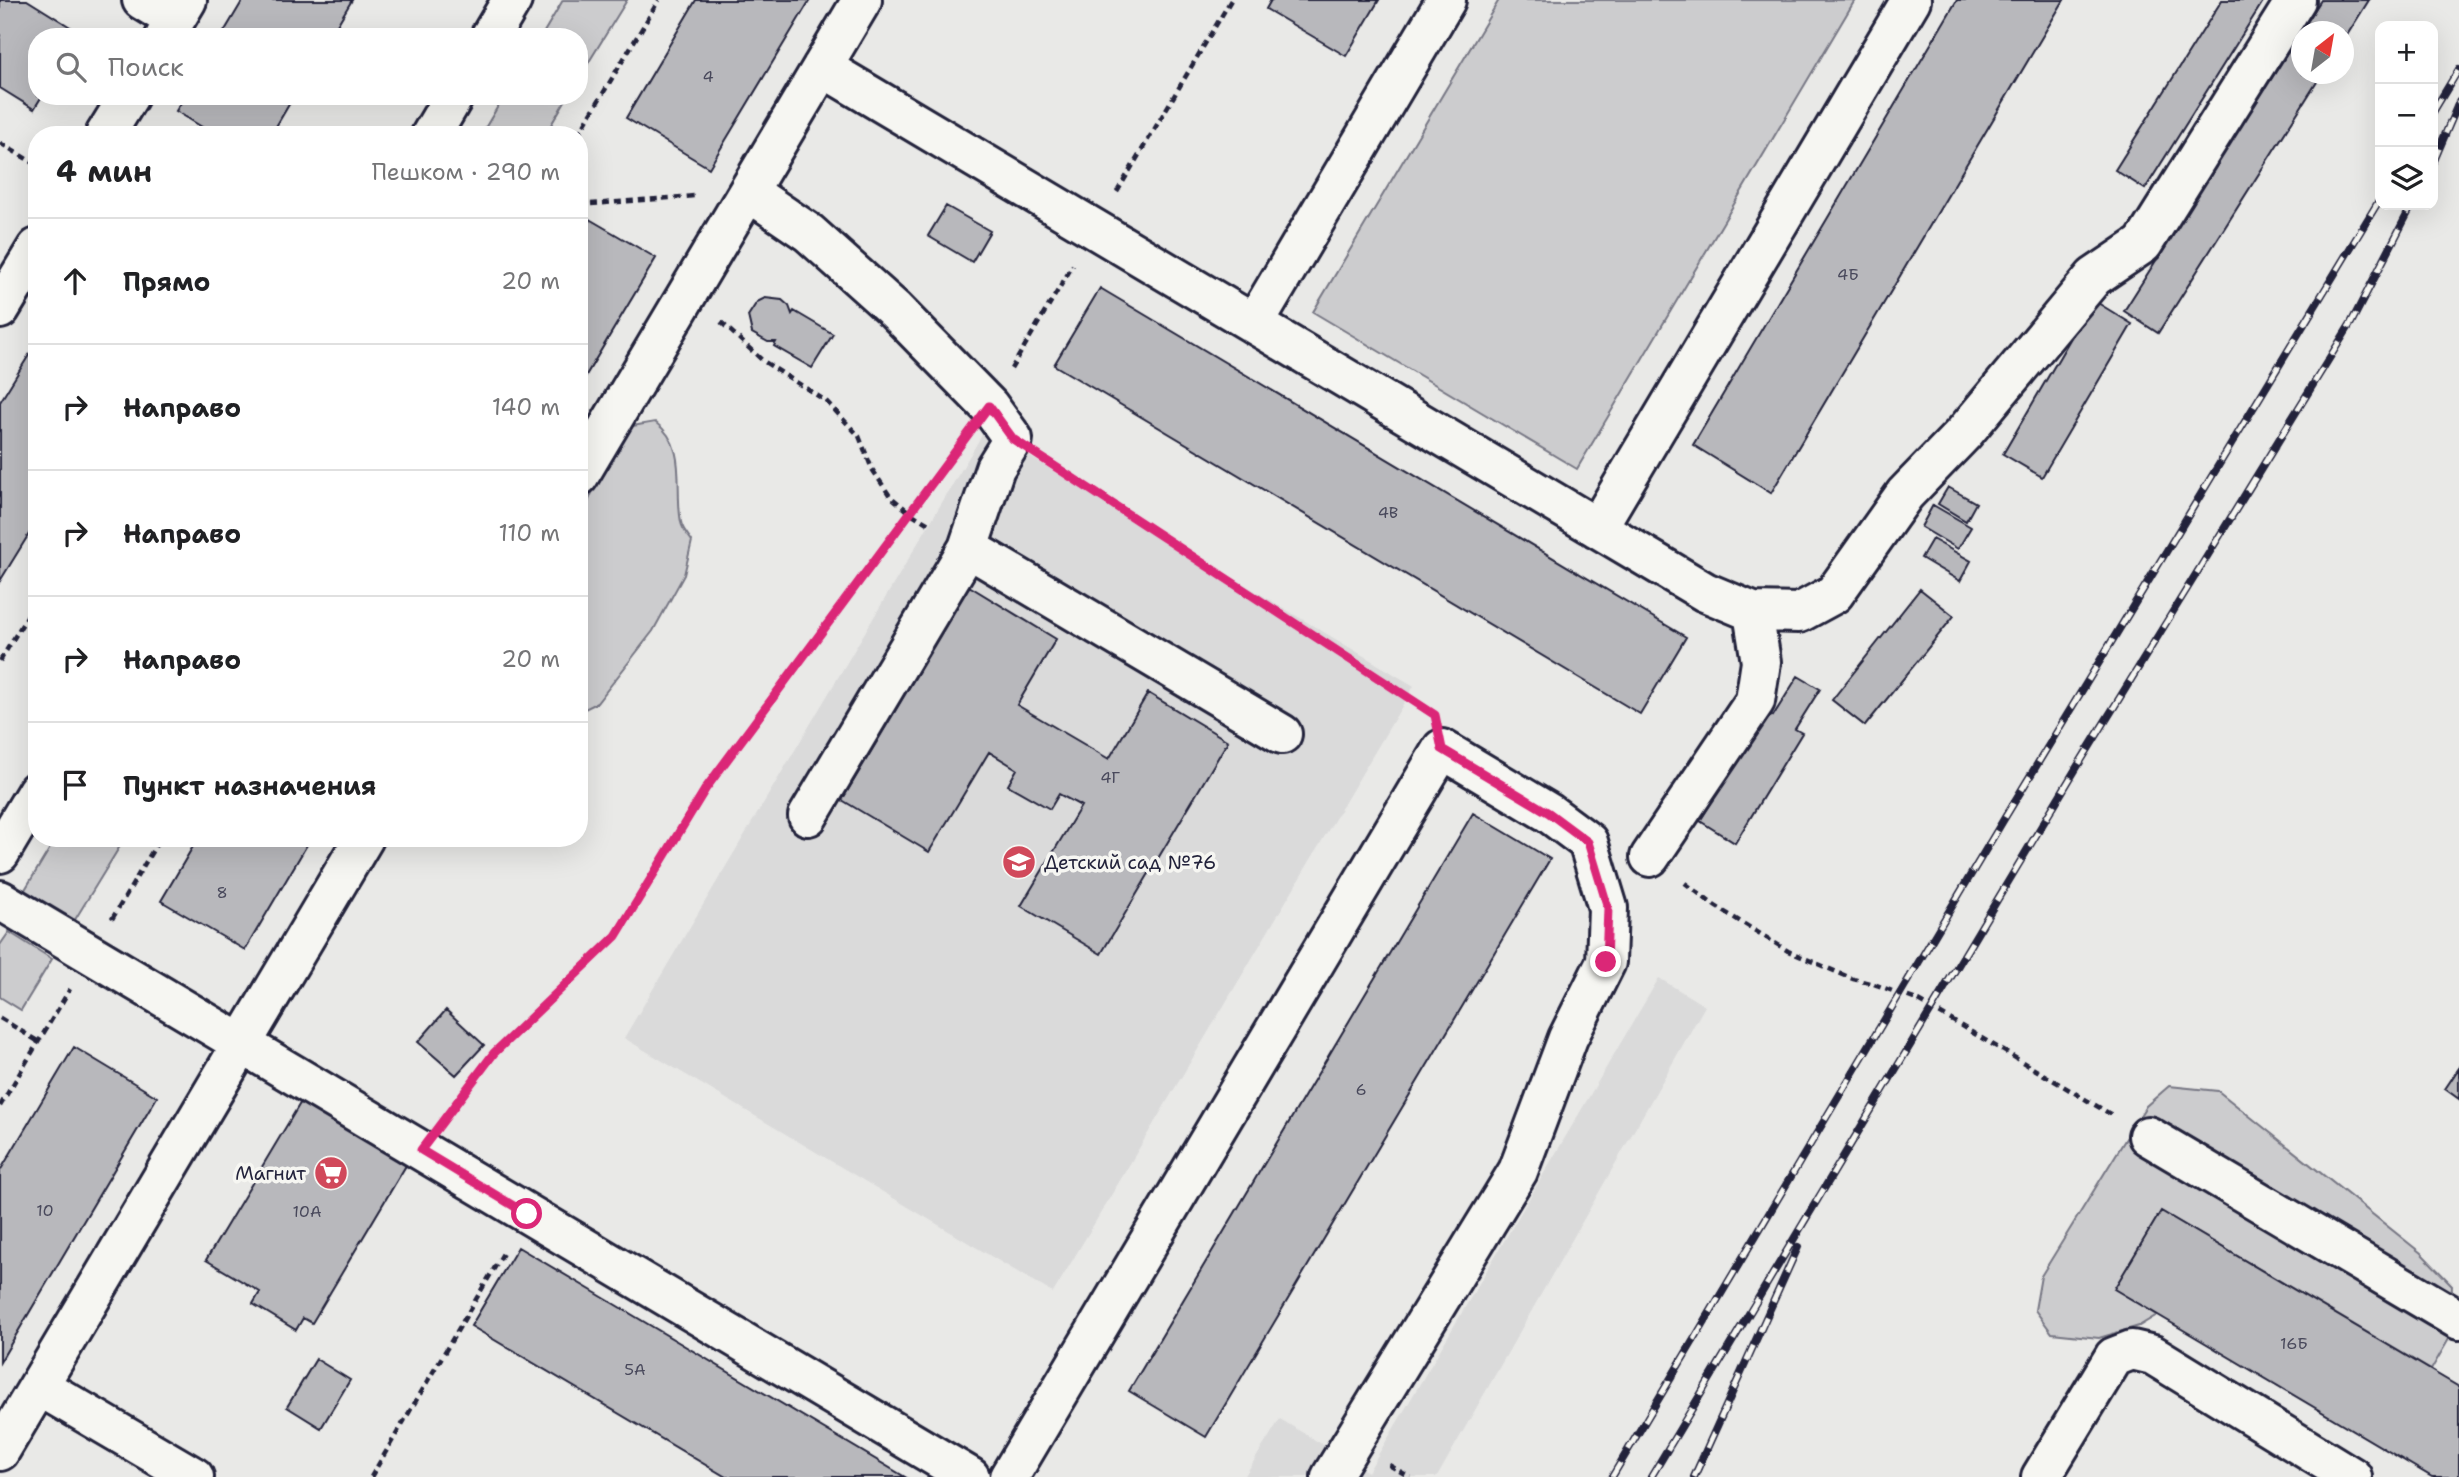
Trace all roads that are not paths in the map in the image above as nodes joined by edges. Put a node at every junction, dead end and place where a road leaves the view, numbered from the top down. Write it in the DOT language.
graph roads {
  1 [pos="142,0"];
  2 [pos="512,0"];
  3 [pos="862,0"];
  4 [pos="1446,0"];
  5 [pos="1911,0"];
  6 [pos="2296,0"];
  7 [pos="176,19"];
  8 [pos="495,28"];
  9 [pos="822,67"];
  10 [pos="123,105"];
  11 [pos="449,105"];
  12 [pos="111,126"];
  13 [pos="436,126"];
  14 [pos="749,192"];
  15 [pos="28,263"];
  16 [pos="0,309"];
  17 [pos="1254,324"];
  18 [pos="588,462"];
  19 [pos="1597,528"];
  20 [pos="968,548"];
  21 [pos="1753,612"];
  22 [pos="1282,734"];
  23 [pos="28,807"];
  24 [pos="808,816"];
  25 [pos="359,847"];
  26 [pos="0,853"];
  27 [pos="1650,856"];
  28 [pos="0,900"];
  29 [pos="242,1044"];
  30 [pos="2148,1136"];
  31 [pos="2459,1320"];
  32 [pos="38,1386"];
  33 [pos="0,1451"];
  34 [pos="194,1477"];
  35 [pos="970,1477"];
  36 [pos="1009,1477"];
  37 [pos="1331,1477"];
  38 [pos="2041,1477"];
  39 [pos="2352,1477"];
  1 -- 7 [label="main road"];
  2 -- 8 [label="main road"];
  3 -- 9 [label="main road"];
  4 -- 17 [label="main road"];
  5 -- 19 [label="main road"];
  6 -- 21 [label="main road"];
  9 -- 14 [label="main road"];
  9 -- 17 [label="main road"];
  10 -- 12 [label="main road"];
  11 -- 13 [label="main road"];
  14 -- 18 [label="main road"];
  14 -- 20 [label="main road"];
  15 -- 16 [label="main road"];
  17 -- 19 [label="main road"];
  19 -- 21 [label="main road"];
  20 -- 22 [label="main road"];
  20 -- 24 [label="main road"];
  21 -- 27 [label="main road"];
  23 -- 26 [label="main road"];
  25 -- 29 [label="main road"];
  28 -- 29 [label="main road"];
  29 -- 32 [label="main road"];
  29 -- 35 [label="main road"];
  30 -- 31 [label="main road"];
  32 -- 33 [label="main road"];
  32 -- 34 [label="main road"];
  36 -- 37 [label="main road"];
  38 -- 39 [label="main road"];
}
